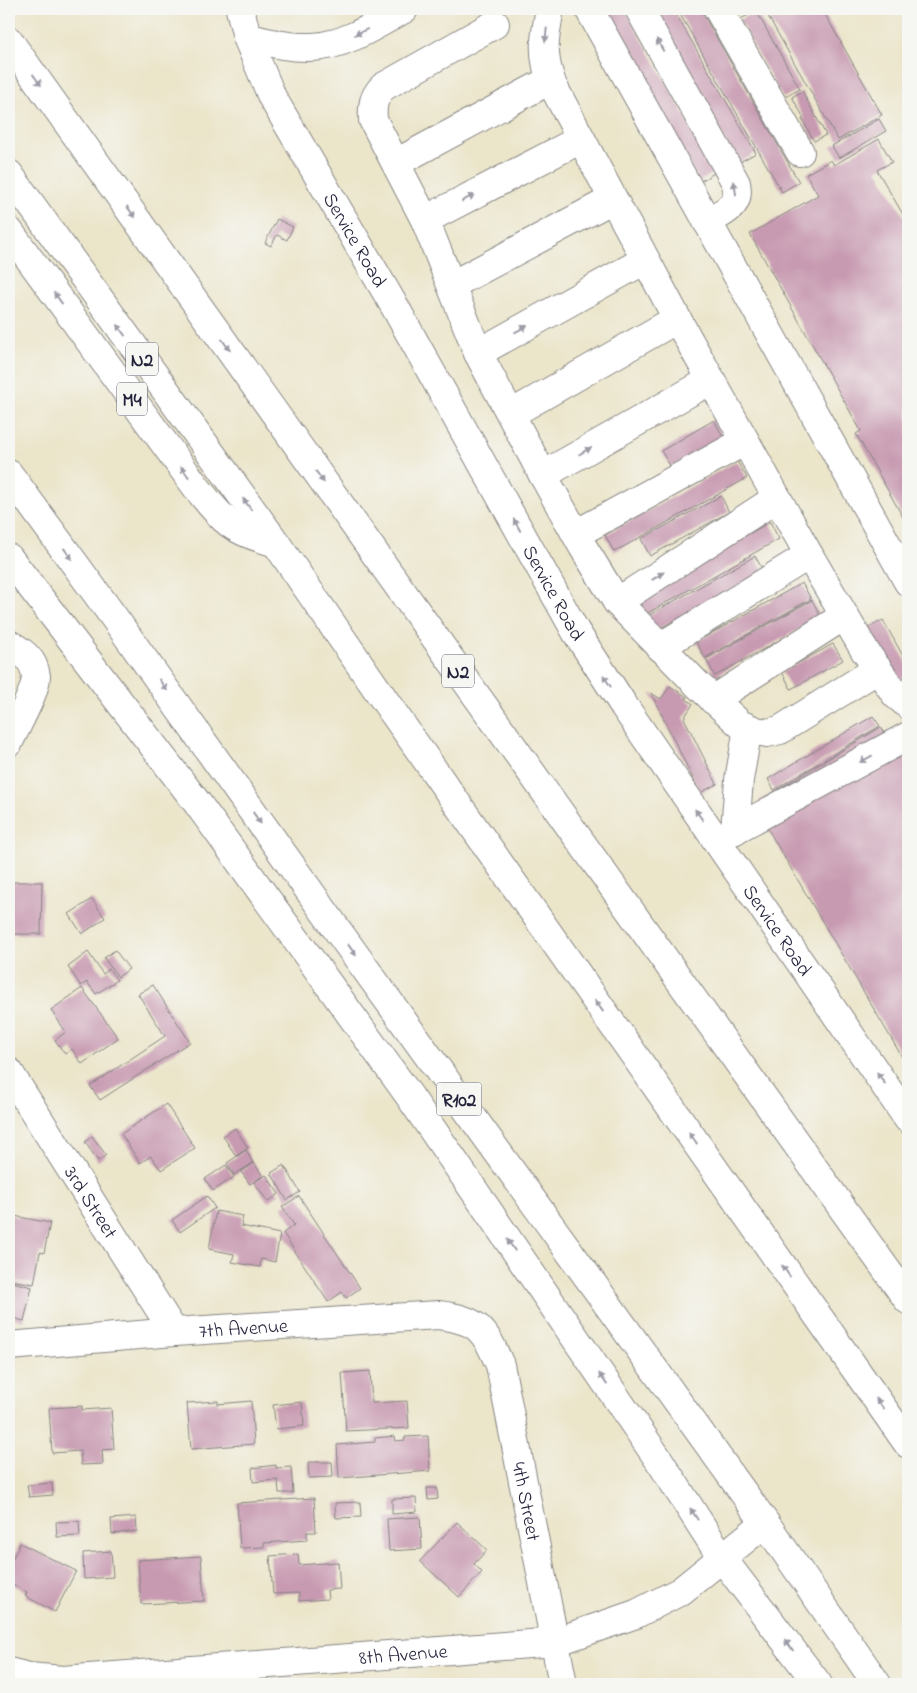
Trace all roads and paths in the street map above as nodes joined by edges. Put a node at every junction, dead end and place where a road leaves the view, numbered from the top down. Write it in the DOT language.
graph roads {
  1 [pos="240,9"];
  2 [pos="404,9"];
  3 [pos="550,9"];
  4 [pos="589,9"];
  5 [pos="639,9"];
  6 [pos="718,9"];
  7 [pos="495,24"];
  8 [pos="247,37"];
  9 [pos="9,40"];
  10 [pos="550,80"];
  11 [pos="580,139"];
  12 [pos="800,152"];
  13 [pos="396,163"];
  14 [pos="9,174"];
  15 [pos="613,199"];
  16 [pos="425,220"];
  17 [pos="708,222"];
  18 [pos="9,231"];
  19 [pos="645,260"];
  20 [pos="452,285"];
  21 [pos="677,318"];
  22 [pos="478,353"];
  23 [pos="711,380"];
  24 [pos="511,414"];
  25 [pos="744,441"];
  26 [pos="9,474"];
  27 [pos="543,475"];
  28 [pos="777,498"];
  29 [pos="576,534"];
  30 [pos="276,543"];
  31 [pos="809,555"];
  32 [pos="9,558"];
  33 [pos="908,582"];
  34 [pos="618,602"];
  35 [pos="844,616"];
  36 [pos="9,644"];
  37 [pos="660,647"];
  38 [pos="878,669"];
  39 [pos="714,700"];
  40 [pos="908,705"];
  41 [pos="748,728"];
  42 [pos="908,736"];
  43 [pos="9,742"];
  44 [pos="726,835"];
  45 [pos="9,1072"];
  46 [pos="908,1118"];
  47 [pos="908,1300"];
  48 [pos="477,1325"];
  49 [pos="174,1332"];
  50 [pos="9,1346"];
  51 [pos="908,1444"];
  52 [pos="766,1523"];
  53 [pos="722,1558"];
  54 [pos="555,1642"];
  55 [pos="9,1672"];
  56 [pos="563,1684"];
  57 [pos="818,1684"];
  58 [pos="877,1684"];
  1 -- 8 [label="main road, Service Road"];
  2 -- 8 [label="main road, one-way"];
  3 -- 10 [label="main road, one-way"];
  4 -- 17 [label="main road"];
  17 -- 5 [label="main road, one-way"];
  6 -- 12 [label="main road"];
  7 -- 13 [label="main road"];
  44 -- 8 [label="main road, Service Road, one-way"];
  9 -- 47 [label="main road, N2, one-way"];
  10 -- 11 [label="main road"];
  10 -- 13 [label="main road"];
  11 -- 15 [label="main road"];
  16 -- 11 [label="main road, one-way"];
  13 -- 16 [label="main road"];
  30 -- 14 [label="main road, N2, one-way"];
  15 -- 19 [label="main road"];
  15 -- 20 [label="main road"];
  16 -- 20 [label="main road"];
  17 -- 33 [label="main road"];
  30 -- 18 [label="main road, M4, one-way"];
  19 -- 21 [label="main road"];
  22 -- 19 [label="main road, one-way"];
  20 -- 22 [label="main road"];
  21 -- 23 [label="main road"];
  21 -- 24 [label="main road"];
  22 -- 24 [label="main road"];
  23 -- 25 [label="main road"];
  27 -- 23 [label="main road, one-way"];
  24 -- 27 [label="main road"];
  25 -- 28 [label="main road"];
  25 -- 29 [label="main road"];
  26 -- 52 [label="main road, R102, one-way"];
  27 -- 29 [label="main road"];
  28 -- 31 [label="main road"];
  34 -- 28 [label="main road, one-way"];
  29 -- 34 [label="main road"];
  51 -- 30 [label="main road, N2, one-way"];
  31 -- 35 [label="main road"];
  31 -- 37 [label="main road"];
  53 -- 32 [label="main road, R102, one-way"];
  34 -- 37 [label="main road"];
  35 -- 38 [label="main road"];
  35 -- 39 [label="main road"];
  36 -- 43 [label="main road"];
  37 -- 39 [label="main road"];
  38 -- 40 [label="main road"];
  38 -- 41 [label="main road"];
  39 -- 41 [label="main road"];
  41 -- 44 [label="main road"];
  42 -- 44 [label="main road, one-way"];
  46 -- 44 [label="main road, Service Road, one-way"];
  45 -- 49 [label="main road, 3rd Street"];
  48 -- 49 [label="main road, 7th Avenue"];
  48 -- 54 [label="main road, 4th Street"];
  49 -- 50 [label="main road, 7th Avenue"];
  52 -- 53 [label="main road, 8th Avenue"];
  52 -- 58 [label="main road, R102"];
  53 -- 54 [label="main road, 8th Avenue"];
  57 -- 53 [label="main road, R102, one-way"];
  54 -- 55 [label="main road, 8th Avenue"];
  54 -- 56 [label="main road, 4th Street"];
}
